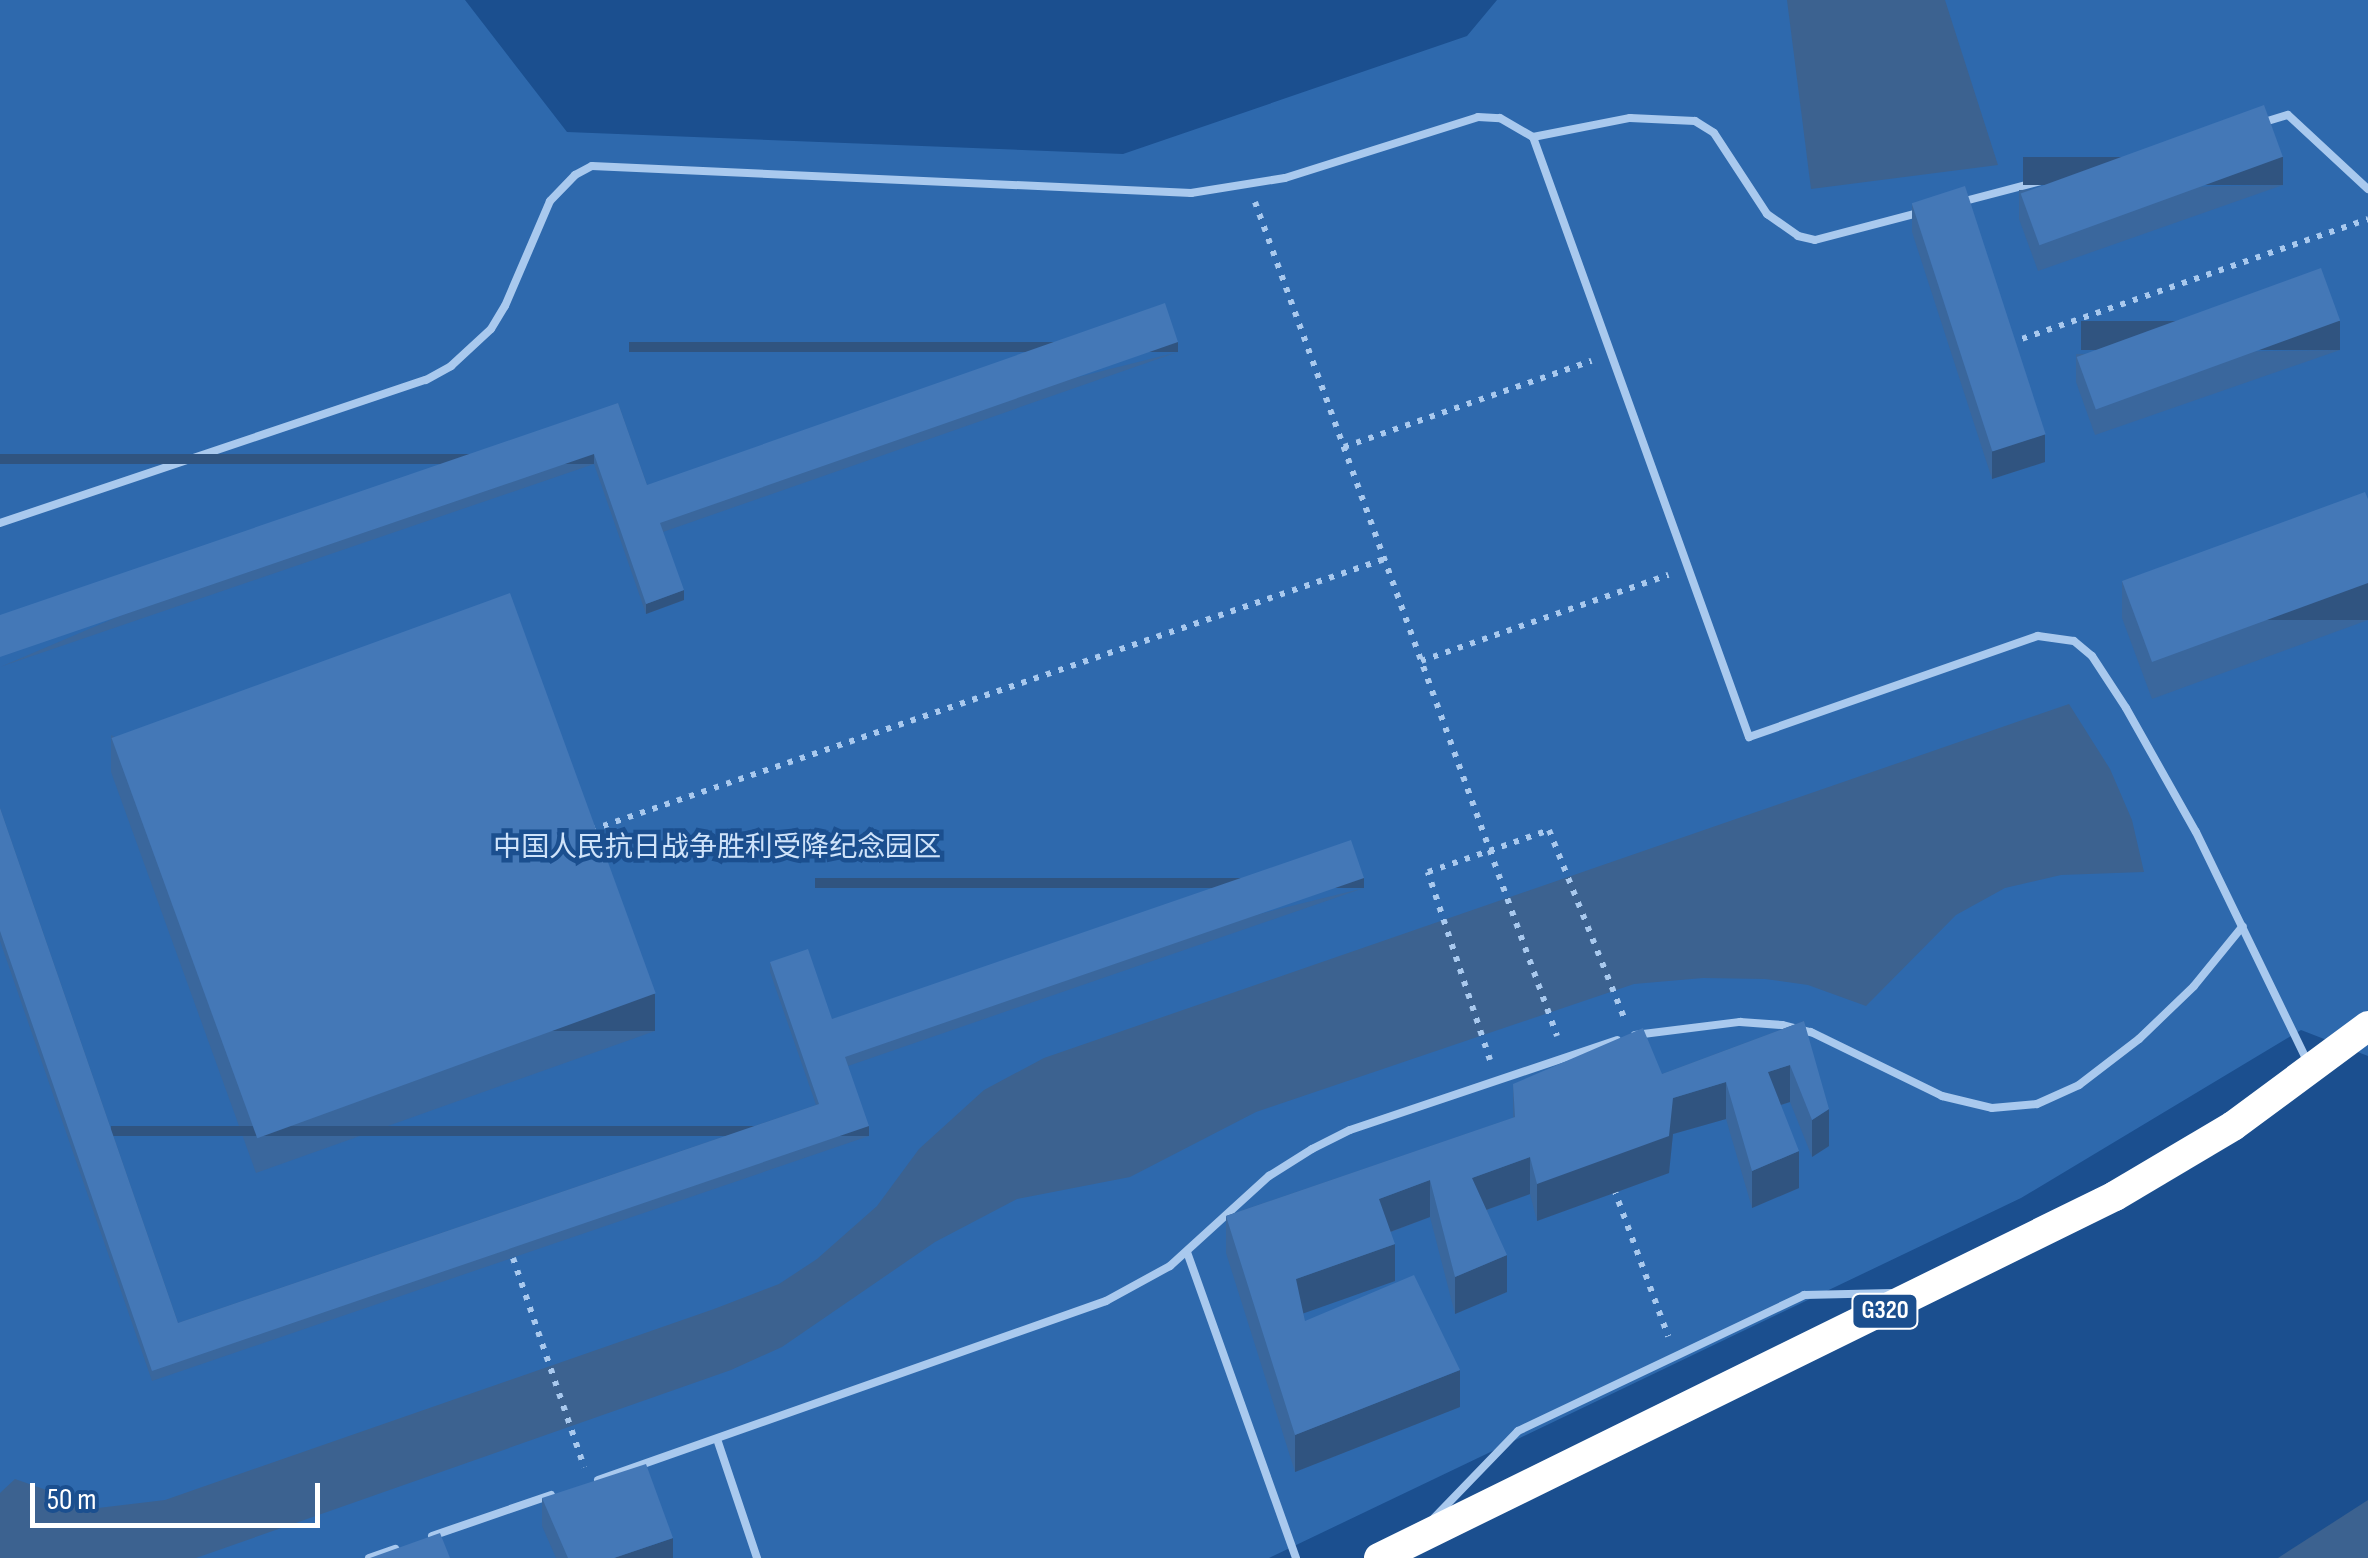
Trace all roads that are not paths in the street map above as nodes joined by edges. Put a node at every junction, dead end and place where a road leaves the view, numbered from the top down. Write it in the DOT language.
graph roads {
  1 [pos="2250,126"];
  2 [pos="1534,137"];
  3 [pos="2078,172"];
  4 [pos="2368,189"];
  5 [pos="1946,206"];
  6 [pos="1928,211"];
  7 [pos="0,523"];
  8 [pos="2242,926"];
  9 [pos="2368,1026"];
  10 [pos="2311,1070"];
  11 [pos="1187,1252"];
  12 [pos="1921,1294"];
  13 [pos="717,1439"];
  14 [pos="589,1482"];
  15 [pos="570,1489"];
  16 [pos="424,1539"];
  17 [pos="1414,1541"];
  18 [pos="406,1546"];
  19 [pos="369,1558"];
  20 [pos="757,1558"];
  21 [pos="1296,1558"];
  22 [pos="1379,1558"];
  1 -- 4 [label="lane"];
  2 -- 6 [label="lane"];
  2 -- 7 [label="lane"];
  2 -- 8 [label="lane"];
  3 -- 5 [label="lane"];
  8 -- 10 [label="lane"];
  8 -- 11 [label="lane"];
  9 -- 10 [label="highway, G320"];
  10 -- 12 [label="highway, G320"];
  11 -- 13 [label="lane"];
  11 -- 21 [label="lane"];
  12 -- 17 [label="highway, G320"];
  12 -- 17 [label="lane"];
  13 -- 14 [label="lane"];
  13 -- 20 [label="lane"];
  15 -- 16 [label="lane"];
  17 -- 22 [label="highway, G320"];
  18 -- 19 [label="lane"];
}
